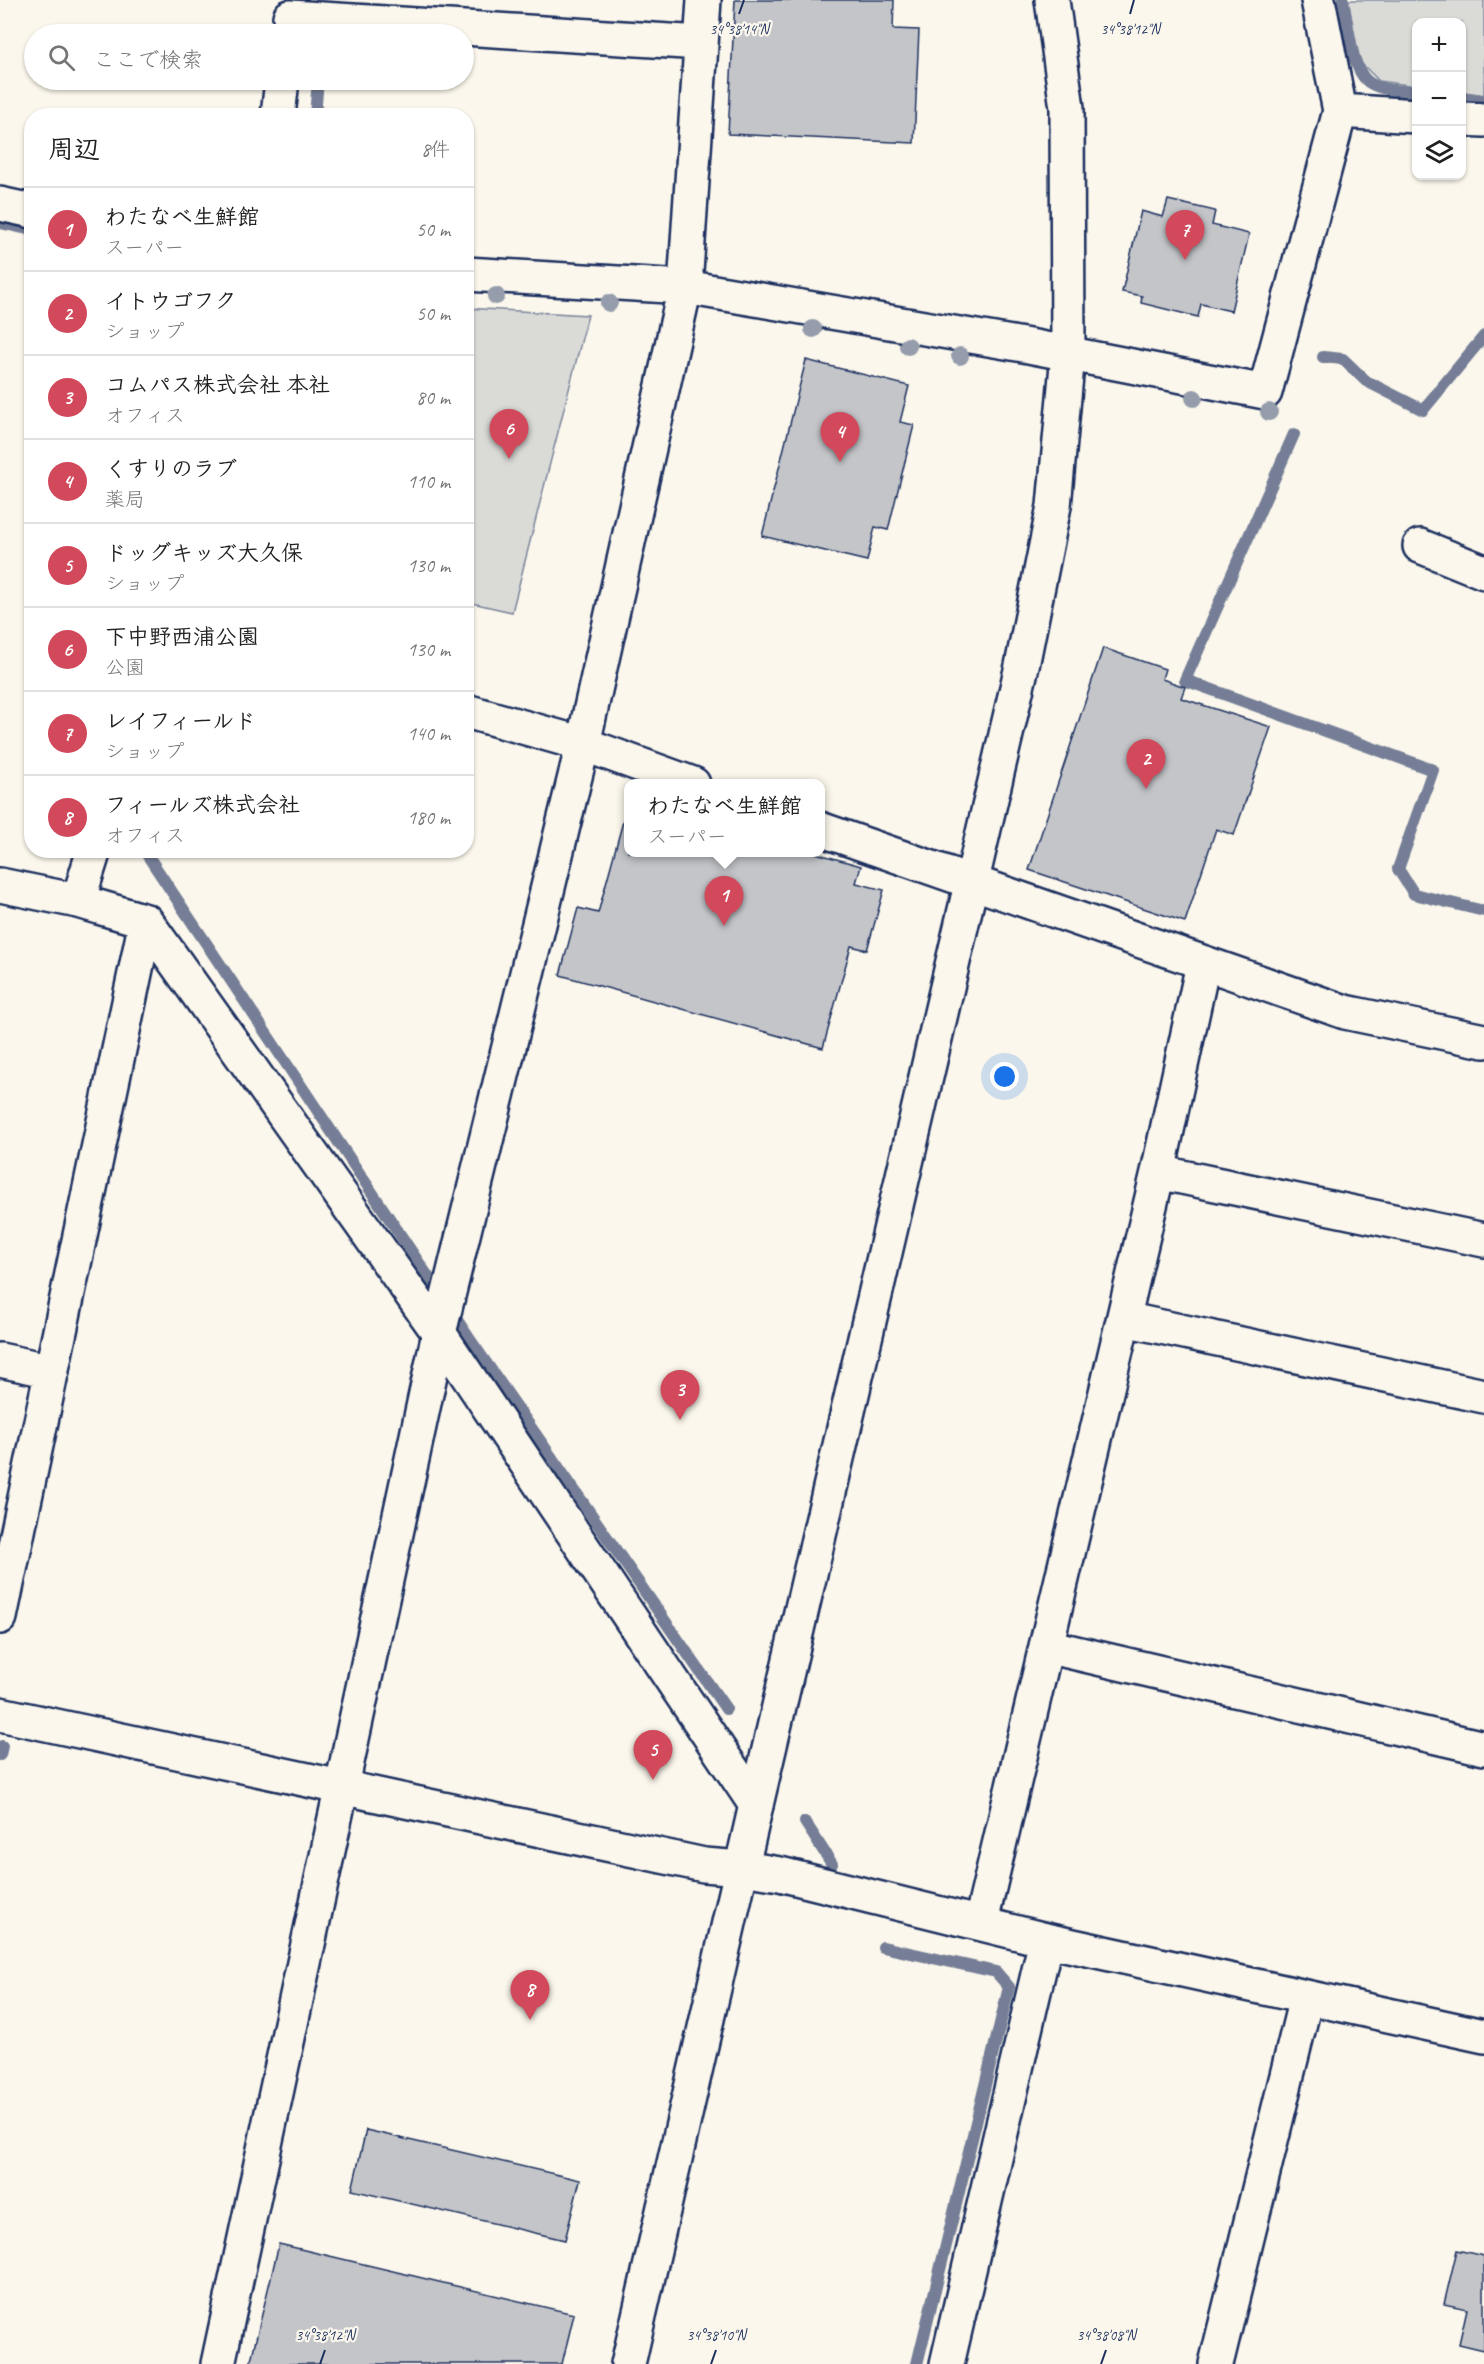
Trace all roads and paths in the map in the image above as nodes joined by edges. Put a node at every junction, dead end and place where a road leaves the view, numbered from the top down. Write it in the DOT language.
graph roads {
  1 [pos="704,0"];
  2 [pos="1052,0"];
  3 [pos="1318,0"];
  4 [pos="290,17"];
  5 [pos="401,24"];
  6 [pos="474,29"];
  7 [pos="701,43"];
  8 [pos="281,90"];
  9 [pos="279,108"];
  10 [pos="1340,111"];
  11 [pos="1412,116"];
  12 [pos="1466,119"];
  13 [pos="1484,120"];
  14 [pos="0,204"];
  15 [pos="24,209"];
  16 [pos="474,274"];
  17 [pos="686,287"];
  18 [pos="1068,354"];
  19 [pos="1420,546"];
  20 [pos="1484,572"];
  21 [pos="474,713"];
  22 [pos="583,744"];
  23 [pos="682,779"];
  24 [pos="825,831"];
  25 [pos="91,858"];
  26 [pos="971,883"];
  27 [pos="0,885"];
  28 [pos="78,901"];
  29 [pos="146,921"];
  30 [pos="1203,964"];
  31 [pos="1484,1041"];
  32 [pos="1158,1172"];
  33 [pos="1484,1240"];
  34 [pos="1124,1319"];
  35 [pos="441,1326"];
  36 [pos="0,1360"];
  37 [pos="52,1371"];
  38 [pos="1484,1396"];
  39 [pos="0,1617"];
  40 [pos="1046,1646"];
  41 [pos="0,1714"];
  42 [pos="1484,1748"];
  43 [pos="342,1788"];
  44 [pos="756,1805"];
  45 [pos="742,1868"];
  46 [pos="981,1922"];
  47 [pos="1046,1940"];
  48 [pos="1306,1998"];
  49 [pos="1484,2036"];
  50 [pos="218,2364"];
  51 [pos="628,2364"];
  52 [pos="947,2364"];
  53 [pos="1216,2364"];
  1 -- 7 [label="street"];
  2 -- 18 [label="street"];
  3 -- 10 [label="street"];
  4 -- 5 [label="street"];
  6 -- 7 [label="street"];
  7 -- 17 [label="street"];
  8 -- 9 [label="street"];
  10 -- 11 [label="street"];
  10 -- 18 [label="street"];
  12 -- 13 [label="street"];
  14 -- 15 [label="street"];
  16 -- 17 [label="street"];
  17 -- 18 [label="street"];
  17 -- 22 [label="street"];
  18 -- 26 [label="street"];
  19 -- 20 [label="street"];
  21 -- 22 [label="street"];
  22 -- 23 [label="street"];
  22 -- 35 [label="street"];
  24 -- 26 [label="street"];
  25 -- 28 [label="street"];
  26 -- 30 [label="street"];
  26 -- 44 [label="street"];
  27 -- 28 [label="street"];
  28 -- 29 [label="street"];
  29 -- 35 [label="street"];
  29 -- 37 [label="street"];
  30 -- 31 [label="street"];
  30 -- 32 [label="street"];
  32 -- 33 [label="street"];
  32 -- 34 [label="street"];
  34 -- 38 [label="street"];
  34 -- 40 [label="street"];
  35 -- 43 [label="street"];
  35 -- 44 [label="street"];
  36 -- 37 [label="street"];
  37 -- 39 [label="street"];
  40 -- 42 [label="street"];
  40 -- 46 [label="street"];
  41 -- 43 [label="street"];
  43 -- 45 [label="street"];
  43 -- 50 [label="street"];
  44 -- 45 [label="street"];
  45 -- 46 [label="street"];
  45 -- 51 [label="street"];
  46 -- 47 [label="street"];
  47 -- 48 [label="street"];
  47 -- 52 [label="street"];
  48 -- 49 [label="street"];
  48 -- 53 [label="street"];
}
